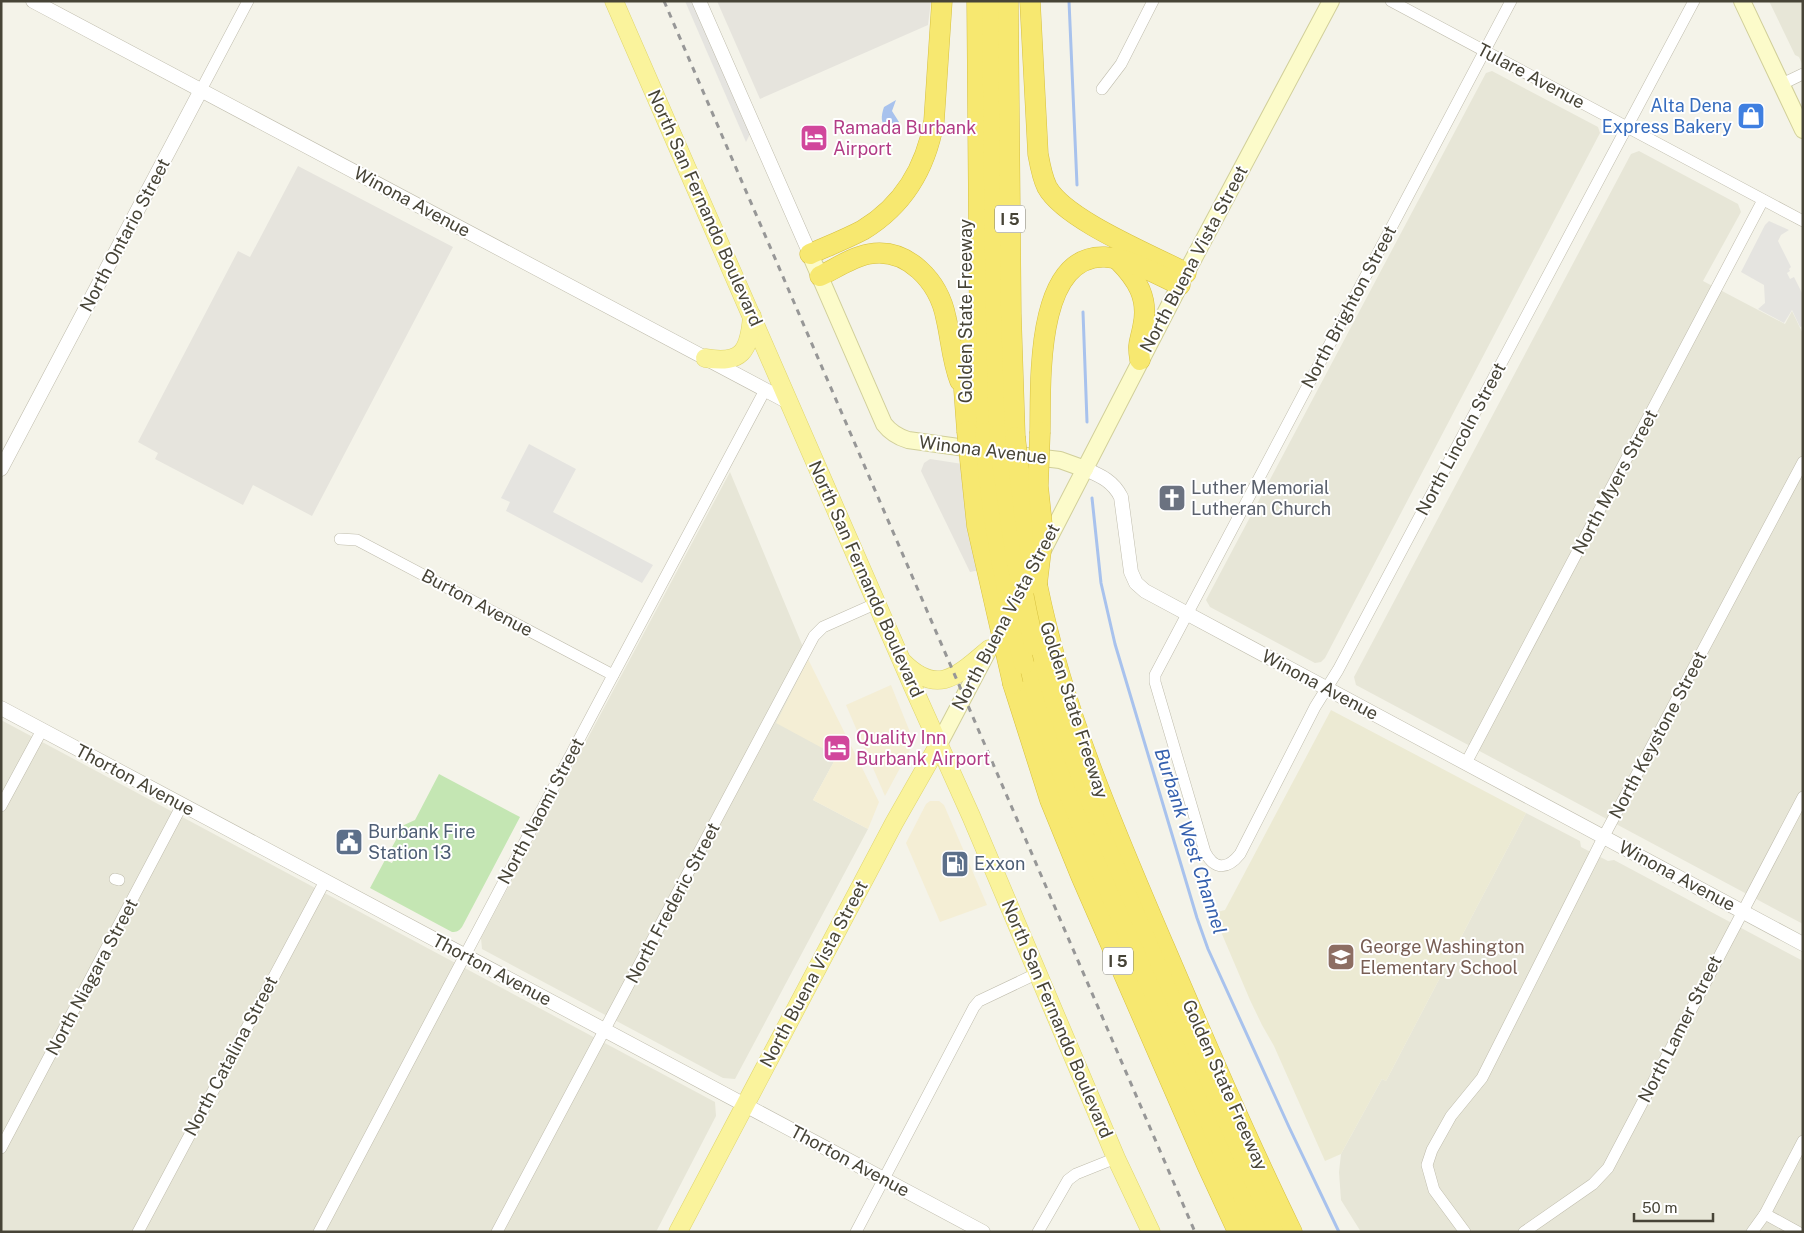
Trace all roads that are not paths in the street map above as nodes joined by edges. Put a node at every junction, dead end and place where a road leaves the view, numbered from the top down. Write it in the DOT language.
graph roads {
  1 [pos="33,1"];
  2 [pos="248,1"];
  3 [pos="614,1"];
  4 [pos="699,1"];
  5 [pos="942,1"];
  6 [pos="964,1"];
  7 [pos="977,1"];
  8 [pos="992,1"];
  9 [pos="1008,1"];
  10 [pos="1030,1"];
  11 [pos="1153,1"];
  12 [pos="1331,1"];
  13 [pos="1391,1"];
  14 [pos="1511,1"];
  15 [pos="1694,1"];
  16 [pos="1742,1"];
  17 [pos="1485,50"];
  18 [pos="1803,74"];
  19 [pos="1782,84"];
  20 [pos="1102,89"];
  21 [pos="202,90"];
  22 [pos="1626,127"];
  23 [pos="1803,130"];
  24 [pos="1764,200"];
  25 [pos="1803,211"];
  26 [pos="1790,214"];
  27 [pos="1803,221"];
  28 [pos="810,254"];
  29 [pos="1116,259"];
  30 [pos="820,276"];
  31 [pos="1183,279"];
  32 [pos="752,316"];
  33 [pos="705,358"];
  34 [pos="1140,360"];
  35 [pos="765,390"];
  36 [pos="964,390"];
  37 [pos="790,403"];
  38 [pos="992,434"];
  39 [pos="1803,462"];
  40 [pos="1,469"];
  41 [pos="1085,469"];
  42 [pos="340,539"];
  43 [pos="1037,584"];
  44 [pos="877,603"];
  45 [pos="1188,613"];
  46 [pos="989,649"];
  47 [pos="902,661"];
  48 [pos="613,675"];
  49 [pos="1327,688"];
  50 [pos="1,708"];
  51 [pos="42,730"];
  52 [pos="939,744"];
  53 [pos="1466,763"];
  54 [pos="1803,797"];
  55 [pos="182,805"];
  56 [pos="1,806"];
  57 [pos="1604,836"];
  58 [pos="1219,866"];
  59 [pos="324,881"];
  60 [pos="1742,910"];
  61 [pos="1803,944"];
  62 [pos="465,956"];
  63 [pos="1038,973"];
  64 [pos="605,1031"];
  65 [pos="744,1104"];
  66 [pos="1803,1141"];
  67 [pos="1,1148"];
  68 [pos="1116,1158"];
  69 [pos="884,1180"];
  70 [pos="1765,1214"];
  71 [pos="138,1232"];
  72 [pos="319,1232"];
  73 [pos="497,1232"];
  74 [pos="678,1232"];
  75 [pos="856,1232"];
  76 [pos="983,1232"];
  77 [pos="1038,1232"];
  78 [pos="1151,1232"];
  79 [pos="1238,1232"];
  80 [pos="1257,1232"];
  81 [pos="1273,1232"];
  82 [pos="1292,1232"];
  83 [pos="1465,1232"];
  84 [pos="1524,1232"];
  85 [pos="1752,1232"];
  86 [pos="1798,1232"];
  1 -- 21 [label="street, Winona Avenue"];
  2 -- 21 [label="street, North Ontario Street"];
  3 -- 32 [label="main road, North San Fernando Boulevard"];
  4 -- 28 [label="street"];
  5 -- 28 [label="highway"];
  6 -- 36 [label="highway, Golden State Freeway / I 5"];
  7 -- 38 [label="highway"];
  8 -- 38 [label="highway"];
  9 -- 38 [label="highway, Golden State Freeway / I 5"];
  10 -- 31 [label="highway"];
  11 -- 20 [label="street"];
  12 -- 31 [label="main road, North Buena Vista Street"];
  13 -- 17 [label="street, Tulare Avenue"];
  14 -- 17 [label="street, North Brighton Street"];
  15 -- 22 [label="street, North Lincoln Street"];
  16 -- 19 [label="main road"];
  17 -- 22 [label="street, Tulare Avenue"];
  17 -- 45 [label="street, North Brighton Street"];
  18 -- 19 [label="street"];
  19 -- 23 [label="main road"];
  21 -- 33 [label="street, Winona Avenue"];
  21 -- 40 [label="street, North Ontario Street"];
  22 -- 24 [label="street, Tulare Avenue"];
  22 -- 49 [label="street, North Lincoln Street"];
  24 -- 26 [label="street, Tulare Avenue"];
  24 -- 53 [label="street, North Myers Street"];
  25 -- 26 [label="street"];
  26 -- 27 [label="street, Tulare Avenue"];
  28 -- 30 [label="main road"];
  29 -- 31 [label="highway"];
  29 -- 34 [label="highway"];
  29 -- 43 [label="highway, bridge"];
  30 -- 36 [label="highway"];
  30 -- 41 [label="main road, Winona Avenue"];
  31 -- 34 [label="main road, North Buena Vista Street"];
  32 -- 33 [label="main road"];
  32 -- 37 [label="main road, North San Fernando Boulevard"];
  33 -- 35 [label="street, Winona Avenue"];
  34 -- 41 [label="main road, North Buena Vista Street"];
  35 -- 37 [label="street, Winona Avenue"];
  35 -- 48 [label="street, North Naomi Street"];
  36 -- 38 [label="highway, Golden State Freeway / I 5"];
  37 -- 44 [label="main road, North San Fernando Boulevard"];
  38 -- 43 [label="highway, Golden State Freeway / I 5, bridge"];
  38 -- 79 [label="highway, Golden State Freeway / I 5, bridge"];
  38 -- 80 [label="highway, bridge"];
  38 -- 81 [label="highway, bridge"];
  39 -- 57 [label="street, North Keystone Street"];
  41 -- 45 [label="street, Winona Avenue"];
  41 -- 46 [label="main road, North Buena Vista Street"];
  42 -- 48 [label="street, Burton Avenue"];
  43 -- 82 [label="highway, Golden State Freeway / I 5"];
  44 -- 47 [label="main road, North San Fernando Boulevard"];
  44 -- 64 [label="street, North Frederic Street"];
  45 -- 49 [label="street, Winona Avenue"];
  45 -- 58 [label="street, North Brighton Street"];
  46 -- 47 [label="main road"];
  46 -- 52 [label="main road, North Buena Vista Street"];
  47 -- 52 [label="main road, North San Fernando Boulevard"];
  48 -- 62 [label="street, North Naomi Street"];
  49 -- 53 [label="street, Winona Avenue"];
  49 -- 58 [label="street, North Lincoln Street"];
  50 -- 51 [label="street, Thorton Avenue"];
  51 -- 55 [label="street, Thorton Avenue"];
  51 -- 56 [label="street"];
  52 -- 63 [label="main road, North San Fernando Boulevard"];
  52 -- 65 [label="main road, North Buena Vista Street"];
  53 -- 57 [label="street, Winona Avenue"];
  54 -- 60 [label="street, North Lamer Street"];
  55 -- 59 [label="street, Thorton Avenue"];
  55 -- 67 [label="street, North Niagara Street"];
  57 -- 60 [label="street, Winona Avenue"];
  57 -- 83 [label="street, North Keystone Street"];
  59 -- 62 [label="street, Thorton Avenue"];
  59 -- 71 [label="street, North Catalina Street"];
  60 -- 61 [label="street, Winona Avenue"];
  60 -- 84 [label="street, North Lamer Street"];
  62 -- 64 [label="street, Thorton Avenue"];
  62 -- 72 [label="street, North Naomi Street"];
  63 -- 68 [label="main road, North San Fernando Boulevard"];
  63 -- 69 [label="street"];
  64 -- 65 [label="street, Thorton Avenue"];
  64 -- 73 [label="street, North Frederic Street"];
  65 -- 69 [label="street, Thorton Avenue"];
  65 -- 74 [label="main road, North Buena Vista Street"];
  66 -- 70 [label="street"];
  68 -- 77 [label="street"];
  68 -- 78 [label="main road, North San Fernando Boulevard"];
  69 -- 75 [label="street"];
  69 -- 76 [label="street, Thorton Avenue"];
  70 -- 85 [label="street"];
  70 -- 86 [label="street"];
}
